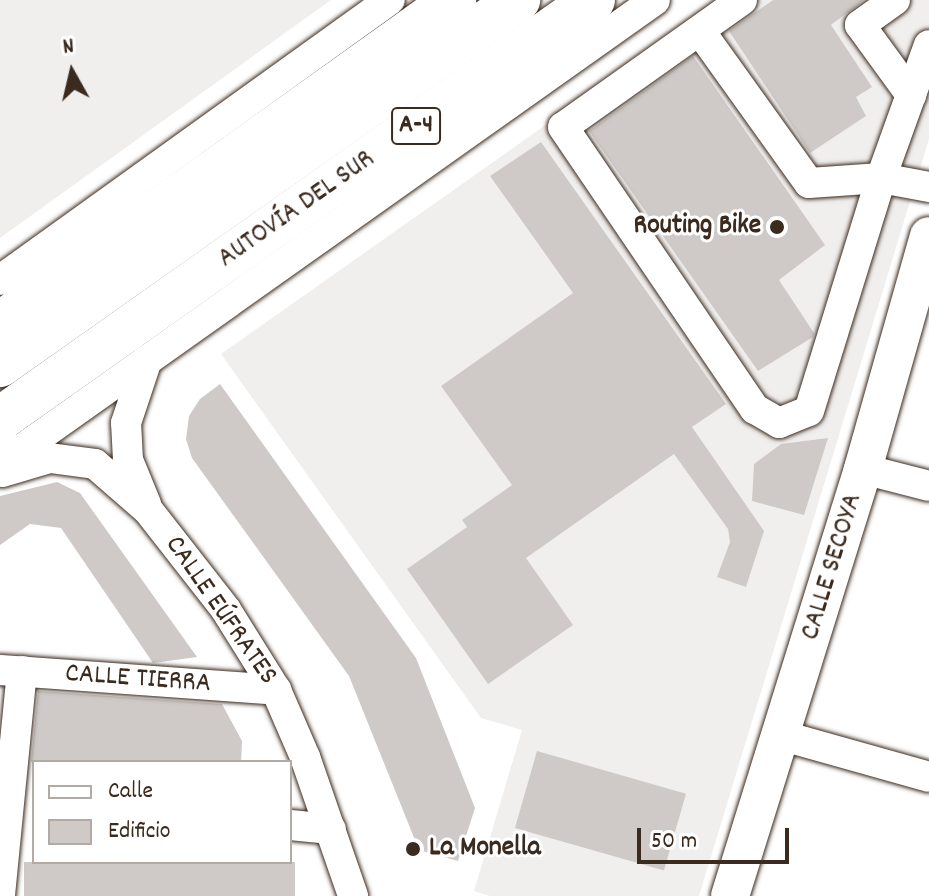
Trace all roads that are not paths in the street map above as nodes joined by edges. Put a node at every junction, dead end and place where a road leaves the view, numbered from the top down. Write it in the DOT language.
graph roads {
  1 [pos="390,0"];
  2 [pos="454,0"];
  3 [pos="518,0"];
  4 [pos="593,0"];
  5 [pos="655,0"];
  6 [pos="742,0"];
  7 [pos="895,0"];
  8 [pos="700,31"];
  9 [pos="929,45"];
  10 [pos="911,95"];
  11 [pos="881,178"];
  12 [pos="929,187"];
  13 [pos="929,236"];
  14 [pos="0,280"];
  15 [pos="0,324"];
  16 [pos="147,360"];
  17 [pos="0,365"];
  18 [pos="2,456"];
  19 [pos="863,469"];
  20 [pos="929,486"];
  21 [pos="148,510"];
  22 [pos="11,671"];
  23 [pos="276,690"];
  24 [pos="780,735"];
  25 [pos="929,777"];
  26 [pos="14,802"];
  27 [pos="292,825"];
  28 [pos="331,829"];
  29 [pos="359,894"];
  30 [pos="0,895"];
  31 [pos="730,896"];
  1 -- 14 [label="street"];
  2 -- 15 [label="highway"];
  3 -- 17 [label="highway, AUTOVÍA DEL SUR / A-4"];
  4 -- 18 [label="highway, AUTOVÍA DEL SUR / A-4"];
  5 -- 16 [label="street"];
  6 -- 8 [label="street"];
  7 -- 10 [label="street"];
  8 -- 11 [label="street"];
  8 -- 11 [label="street"];
  9 -- 10 [label="street"];
  10 -- 11 [label="street"];
  11 -- 12 [label="street"];
  13 -- 19 [label="main road, CALLE SECOYA"];
  16 -- 18 [label="street"];
  16 -- 21 [label="street"];
  18 -- 21 [label="street"];
  19 -- 20 [label="street"];
  19 -- 24 [label="main road, CALLE SECOYA"];
  21 -- 23 [label="street, CALLE EÚFRATES"];
  22 -- 23 [label="street, CALLE TIERRA"];
  22 -- 26 [label="street"];
  23 -- 28 [label="street, CALLE EÚFRATES"];
  24 -- 25 [label="street"];
  24 -- 31 [label="main road, CALLE SECOYA"];
  26 -- 30 [label="street"];
  27 -- 28 [label="street"];
  28 -- 29 [label="street, CALLE EÚFRATES"];
}
